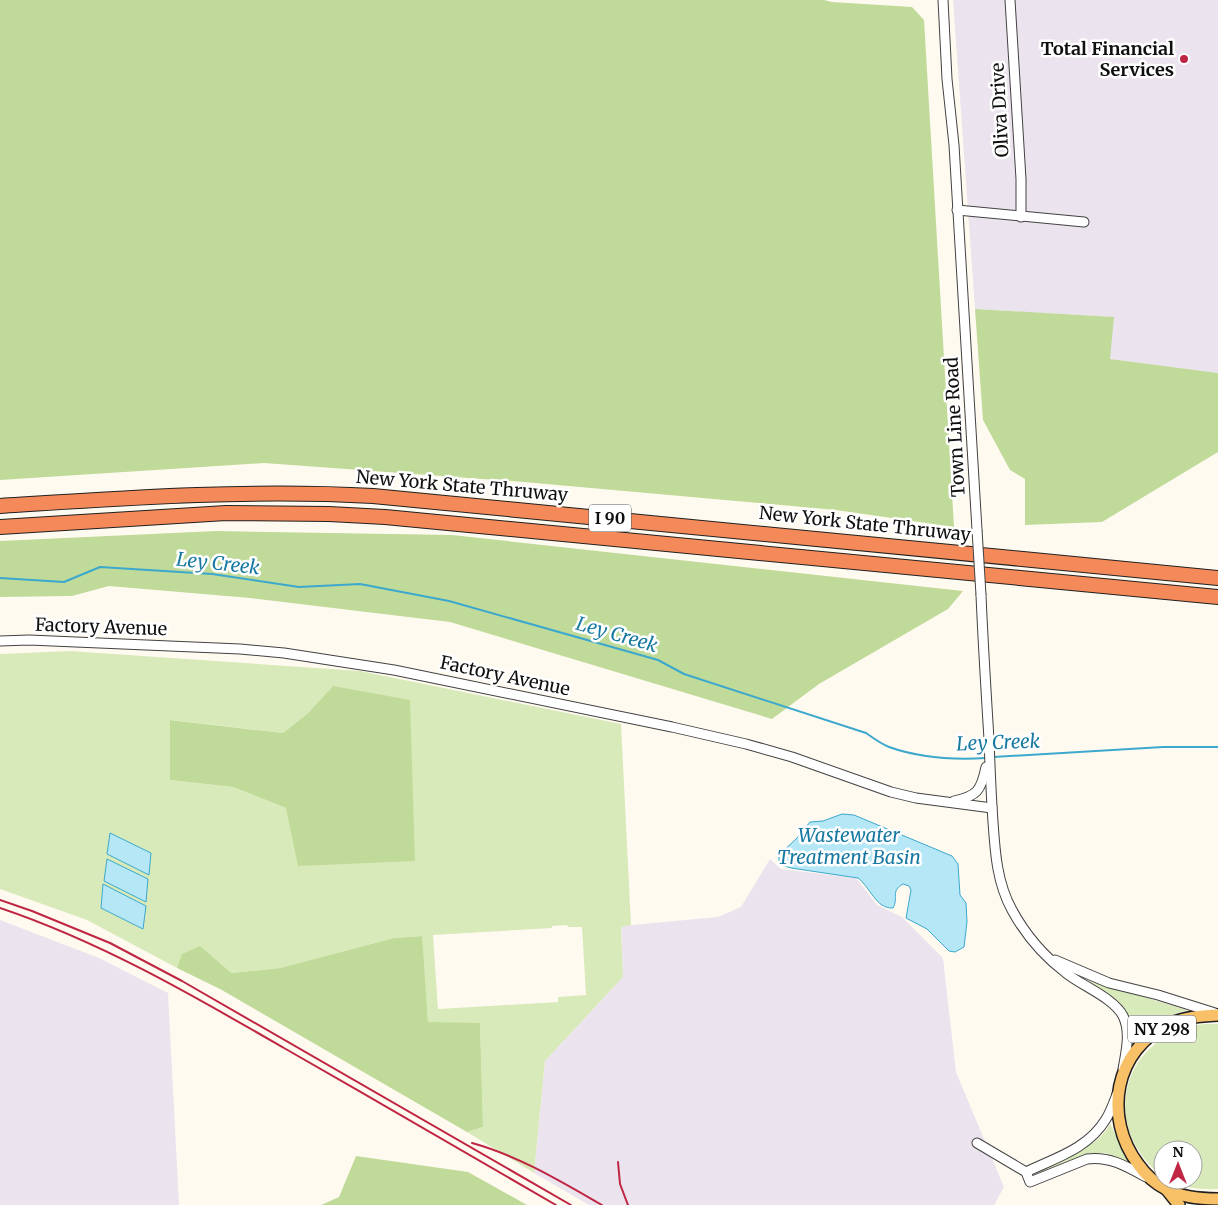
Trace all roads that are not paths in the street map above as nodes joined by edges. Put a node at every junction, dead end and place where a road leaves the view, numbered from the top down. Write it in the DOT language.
graph roads {
  1 [pos="943,0"];
  2 [pos="1010,0"];
  3 [pos="957,210"];
  4 [pos="1021,217"];
  5 [pos="1084,222"];
  6 [pos="0,506"];
  7 [pos="0,527"];
  8 [pos="1218,578"];
  9 [pos="1218,597"];
  10 [pos="0,641"];
  11 [pos="987,771"];
  12 [pos="948,803"];
  13 [pos="992,808"];
  14 [pos="1049,957"];
  15 [pos="1218,1014"];
  16 [pos="1123,1071"];
  17 [pos="1118,1091"];
  18 [pos="977,1143"];
  19 [pos="1026,1172"];
  20 [pos="1150,1179"];
  21 [pos="1153,1181"];
  22 [pos="1166,1190"];
  23 [pos="1218,1199"];
  24 [pos="1179,1205"];
  1 -- 3 [label="street, Town Line Road"];
  2 -- 4 [label="street, Oliva Drive"];
  3 -- 4 [label="street"];
  3 -- 11 [label="street, Town Line Road, bridge"];
  4 -- 5 [label="street"];
  6 -- 8 [label="highway, New York State Thruway / I 90"];
  7 -- 9 [label="highway, I 90"];
  10 -- 12 [label="street, Factory Avenue"];
  11 -- 12 [label="street"];
  11 -- 13 [label="street"];
  12 -- 13 [label="street, Factory Avenue"];
  13 -- 14 [label="street"];
  14 -- 15 [label="street"];
  14 -- 16 [label="street"];
  15 -- 16 [label="main road, NY 298"];
  16 -- 17 [label="main road, NY 298"];
  17 -- 19 [label="street"];
  17 -- 20 [label="main road, NY 298"];
  18 -- 19 [label="street"];
  19 -- 20 [label="street"];
  20 -- 21 [label="main road, NY 298"];
  22 -- 23 [label="main road"];
  22 -- 24 [label="main road, NY 298"];
}
